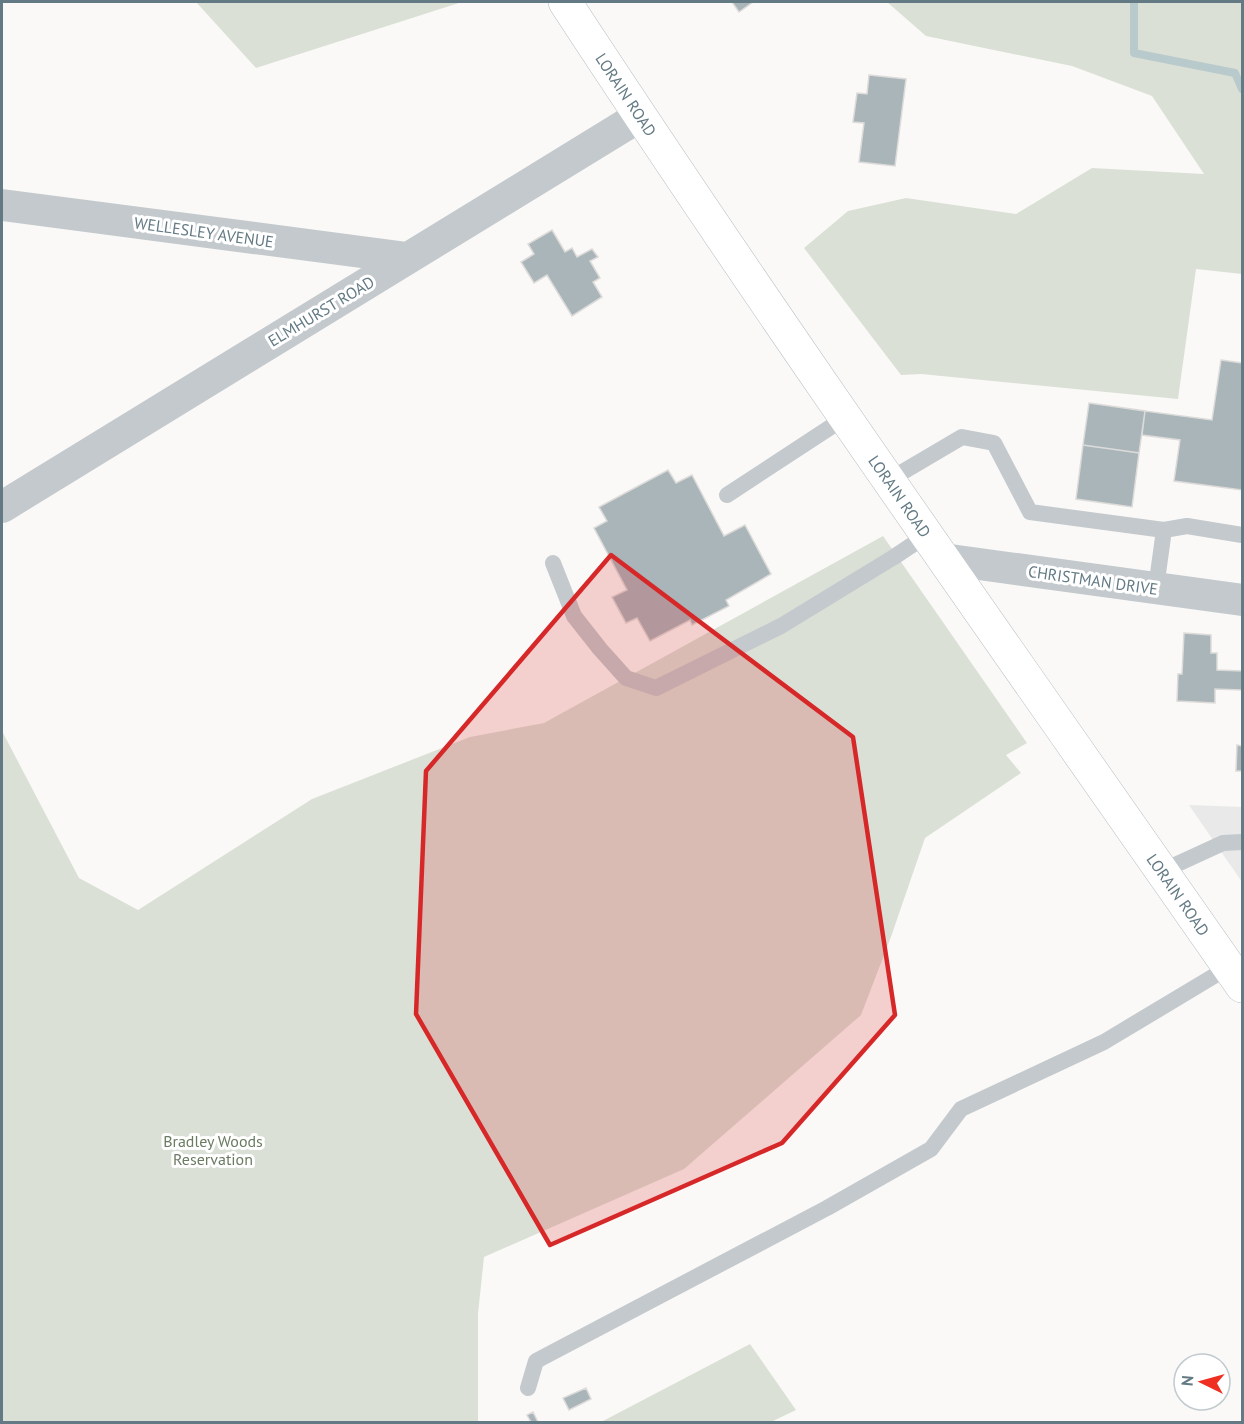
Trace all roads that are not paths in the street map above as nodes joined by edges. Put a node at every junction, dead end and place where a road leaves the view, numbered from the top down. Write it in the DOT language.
graph roads {
  1 [pos="565,2"];
  2 [pos="640,116"];
  3 [pos="2,205"];
  4 [pos="407,258"];
  5 [pos="846,417"];
  6 [pos="889,480"];
  7 [pos="727,495"];
  8 [pos="2,507"];
  9 [pos="1164,530"];
  10 [pos="1242,535"];
  11 [pos="935,547"];
  12 [pos="554,562"];
  13 [pos="1156,588"];
  14 [pos="1242,600"];
  15 [pos="1242,842"];
  16 [pos="1162,871"];
  17 [pos="1237,975"];
  18 [pos="528,1388"];
  1 -- 2 [label="main road, LORAIN ROAD"];
  2 -- 4 [label="street, ELMHURST ROAD"];
  2 -- 5 [label="main road, LORAIN ROAD"];
  3 -- 4 [label="street, WELLESLEY AVENUE"];
  4 -- 8 [label="street, ELMHURST ROAD"];
  5 -- 6 [label="main road, LORAIN ROAD"];
  5 -- 7 [label="lane"];
  6 -- 9 [label="lane"];
  6 -- 11 [label="main road, LORAIN ROAD"];
  9 -- 10 [label="lane"];
  9 -- 13 [label="lane"];
  11 -- 12 [label="lane"];
  11 -- 13 [label="street, CHRISTMAN DRIVE"];
  11 -- 16 [label="main road, LORAIN ROAD"];
  13 -- 14 [label="street, CHRISTMAN DRIVE"];
  15 -- 16 [label="lane"];
  16 -- 17 [label="main road, LORAIN ROAD"];
  17 -- 18 [label="lane"];
}
